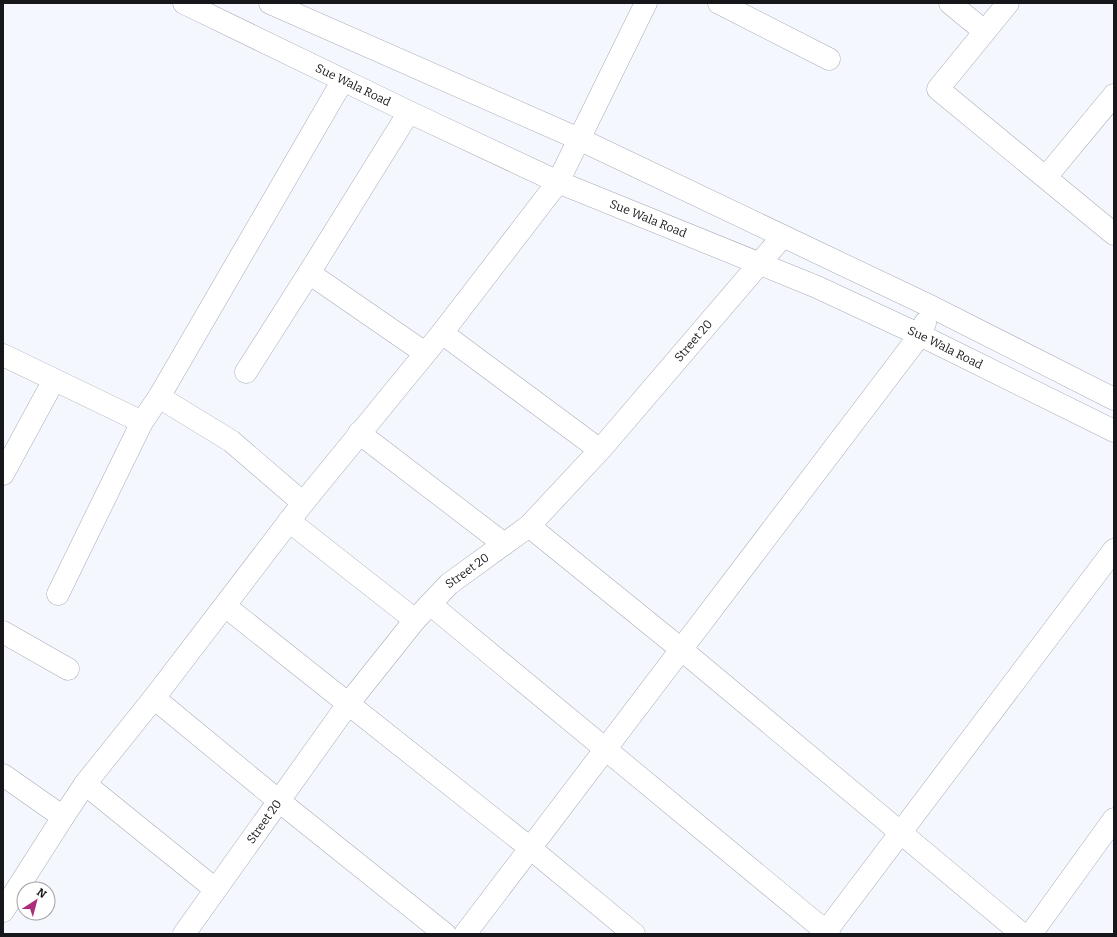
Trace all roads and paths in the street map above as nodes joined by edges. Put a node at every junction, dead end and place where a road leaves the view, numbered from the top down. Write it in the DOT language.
graph roads {
  1 [pos="270,3"];
  2 [pos="646,3"];
  3 [pos="719,3"];
  4 [pos="950,3"];
  5 [pos="1008,3"];
  6 [pos="194,5"];
  7 [pos="984,32"];
  8 [pos="829,58"];
  9 [pos="343,80"];
  10 [pos="1114,94"];
  11 [pos="409,112"];
  12 [pos="579,139"];
  13 [pos="1046,177"];
  14 [pos="558,182"];
  15 [pos="1114,234"];
  16 [pos="783,236"];
  17 [pos="759,262"];
  18 [pos="309,273"];
  19 [pos="932,307"];
  20 [pos="442,333"];
  21 [pos="920,335"];
  22 [pos="425,353"];
  23 [pos="3,355"];
  24 [pos="246,372"];
  25 [pos="54,380"];
  26 [pos="159,397"];
  27 [pos="1114,399"];
  28 [pos="142,422"];
  29 [pos="1114,431"];
  30 [pos="359,433"];
  31 [pos="600,450"];
  32 [pos="3,474"];
  33 [pos="303,502"];
  34 [pos="289,521"];
  35 [pos="529,526"];
  36 [pos="504,544"];
  37 [pos="1114,550"];
  38 [pos="58,594"];
  39 [pos="430,604"];
  40 [pos="225,606"];
  41 [pos="415,620"];
  42 [pos="3,632"];
  43 [pos="682,650"];
  44 [pos="68,669"];
  45 [pos="154,698"];
  46 [pos="348,704"];
  47 [pos="605,749"];
  48 [pos="3,775"];
  49 [pos="86,784"];
  50 [pos="278,801"];
  51 [pos="63,817"];
  52 [pos="1114,819"];
  53 [pos="900,833"];
  54 [pos="530,848"];
  55 [pos="215,889"];
  56 [pos="3,911"];
  57 [pos="826,933"];
  58 [pos="184,934"];
  59 [pos="445,934"];
  60 [pos="465,934"];
  61 [pos="634,934"];
  62 [pos="1022,934"];
  63 [pos="1032,934"];
  1 -- 12 [label="street"];
  2 -- 12 [label="street"];
  3 -- 8 [label="street"];
  4 -- 7 [label="street"];
  5 -- 7 [label="street"];
  6 -- 9 [label="street, Sue Wala Road"];
  7 -- 13 [label="street"];
  9 -- 11 [label="street, Sue Wala Road"];
  9 -- 26 [label="street"];
  10 -- 13 [label="street"];
  11 -- 14 [label="street, Sue Wala Road"];
  11 -- 18 [label="street"];
  12 -- 14 [label="street"];
  12 -- 16 [label="street"];
  13 -- 15 [label="street"];
  14 -- 17 [label="street, Sue Wala Road"];
  14 -- 20 [label="street"];
  16 -- 17 [label="street, Street 20"];
  16 -- 19 [label="street"];
  17 -- 21 [label="street, Sue Wala Road"];
  17 -- 31 [label="street, Street 20"];
  18 -- 22 [label="street"];
  18 -- 24 [label="street"];
  19 -- 21 [label="street"];
  19 -- 27 [label="street"];
  20 -- 22 [label="street"];
  20 -- 31 [label="street"];
  21 -- 29 [label="street, Sue Wala Road"];
  21 -- 43 [label="street"];
  22 -- 30 [label="street"];
  23 -- 25 [label="street"];
  25 -- 28 [label="street"];
  25 -- 32 [label="street"];
  26 -- 28 [label="street"];
  26 -- 33 [label="street"];
  28 -- 38 [label="street"];
  30 -- 33 [label="street"];
  30 -- 36 [label="street"];
  31 -- 35 [label="street, Street 20"];
  33 -- 34 [label="street"];
  34 -- 40 [label="street"];
  34 -- 41 [label="street"];
  35 -- 36 [label="street, Street 20"];
  35 -- 43 [label="street"];
  36 -- 39 [label="street, Street 20"];
  37 -- 53 [label="street"];
  39 -- 41 [label="street, Street 20"];
  39 -- 47 [label="street"];
  40 -- 45 [label="street"];
  40 -- 46 [label="street"];
  41 -- 46 [label="street, Street 20"];
  42 -- 44 [label="street"];
  43 -- 47 [label="street"];
  43 -- 53 [label="street"];
  45 -- 49 [label="street"];
  45 -- 50 [label="street"];
  46 -- 50 [label="street, Street 20"];
  46 -- 54 [label="street"];
  47 -- 54 [label="street"];
  47 -- 57 [label="street"];
  48 -- 51 [label="street"];
  49 -- 51 [label="street"];
  49 -- 55 [label="street"];
  50 -- 55 [label="street, Street 20"];
  50 -- 59 [label="street"];
  51 -- 56 [label="street"];
  52 -- 63 [label="street"];
  53 -- 57 [label="street"];
  53 -- 62 [label="street"];
  54 -- 60 [label="street"];
  54 -- 61 [label="street"];
  55 -- 58 [label="street, Street 20"];
}
